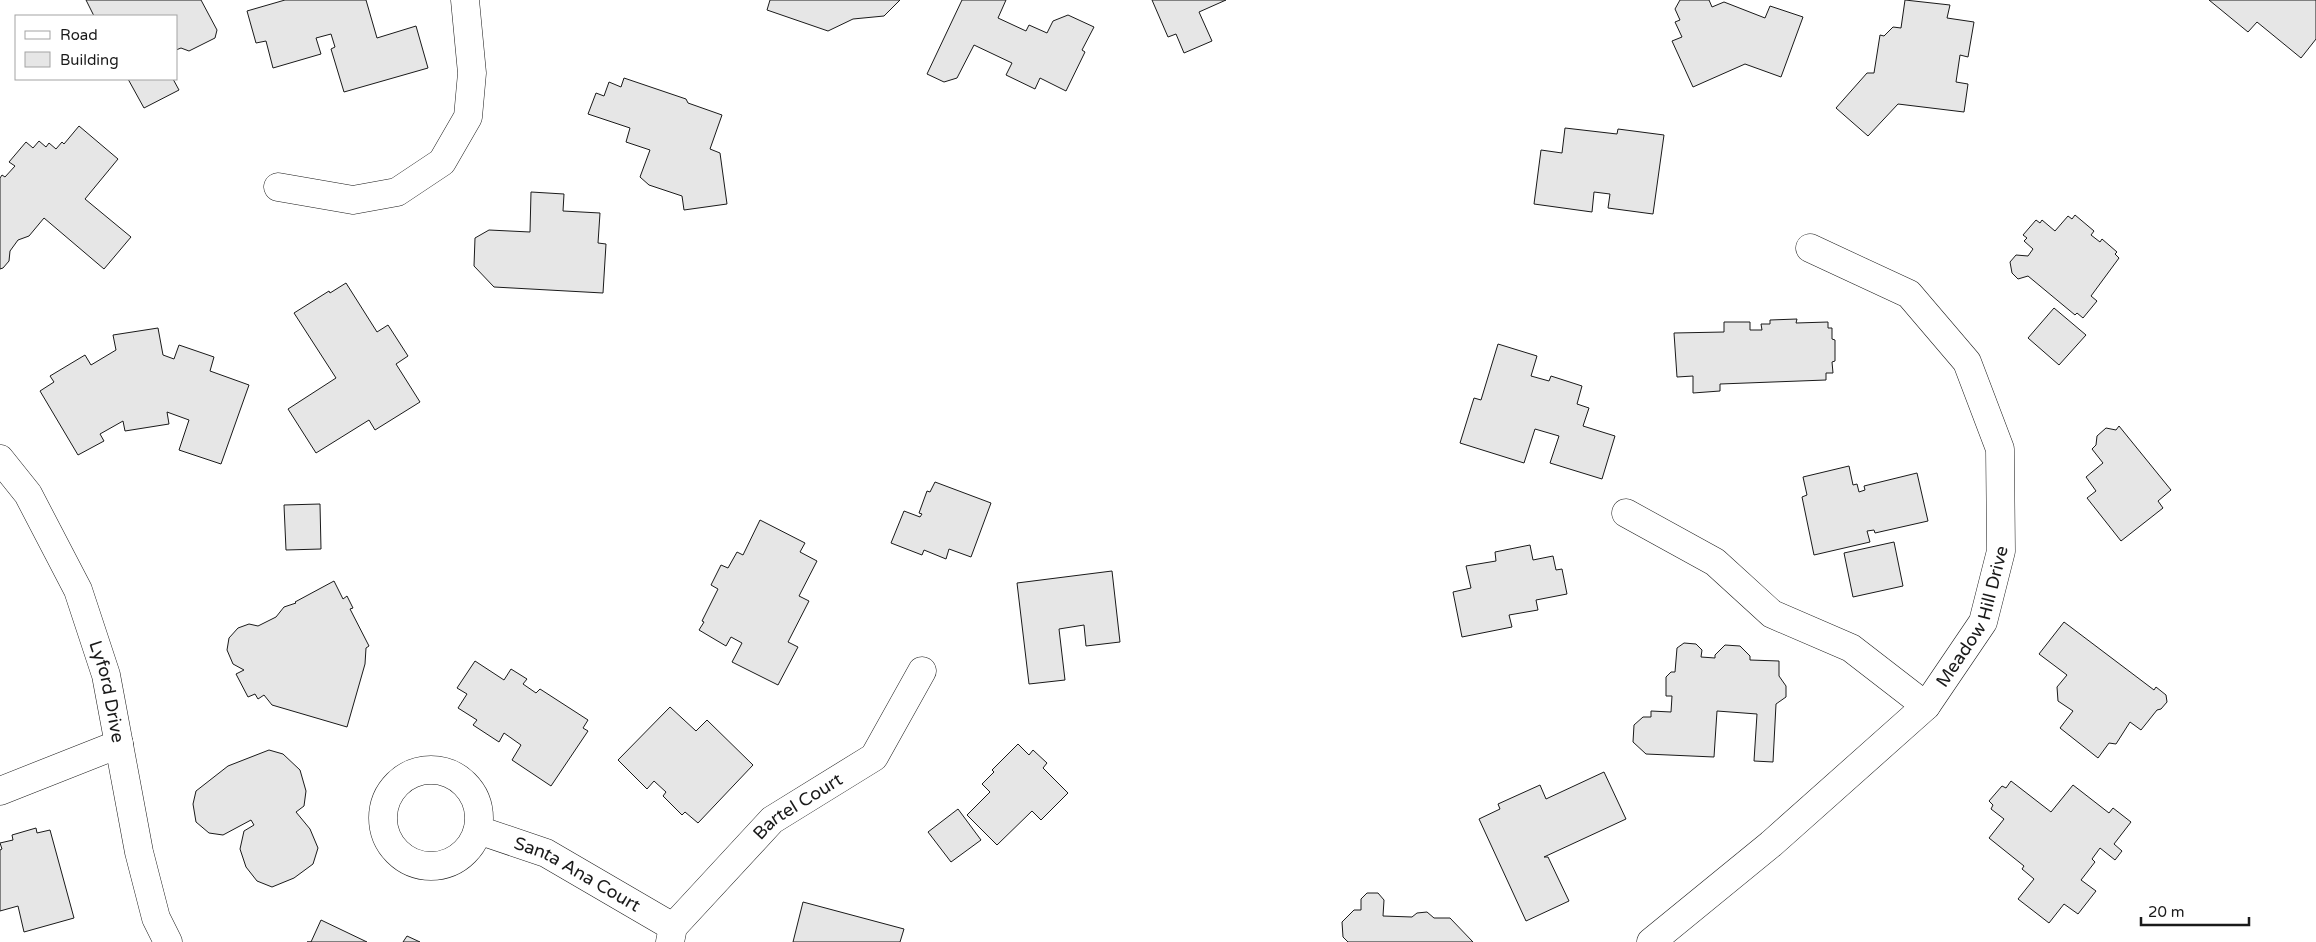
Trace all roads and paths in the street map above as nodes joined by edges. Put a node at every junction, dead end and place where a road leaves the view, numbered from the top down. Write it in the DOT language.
graph roads {
  1 [pos="465,0"];
  2 [pos="278,187"];
  3 [pos="1810,248"];
  4 [pos="0,461"];
  5 [pos="1626,513"];
  6 [pos="922,672"];
  7 [pos="1926,706"];
  8 [pos="119,744"];
  9 [pos="0,791"];
  10 [pos="478,830"];
  11 [pos="671,934"];
  12 [pos="168,942"];
  13 [pos="1651,942"];
  1 -- 2 [label="street"];
  3 -- 7 [label="street, Meadow Hill Drive"];
  4 -- 8 [label="street, Lyford Drive"];
  5 -- 7 [label="street"];
  6 -- 11 [label="street, Bartel Court"];
  7 -- 13 [label="street, Meadow Hill Drive"];
  8 -- 9 [label="street"];
  8 -- 12 [label="street, Lyford Drive"];
  10 -- 11 [label="street, Santa Ana Court"];
}
